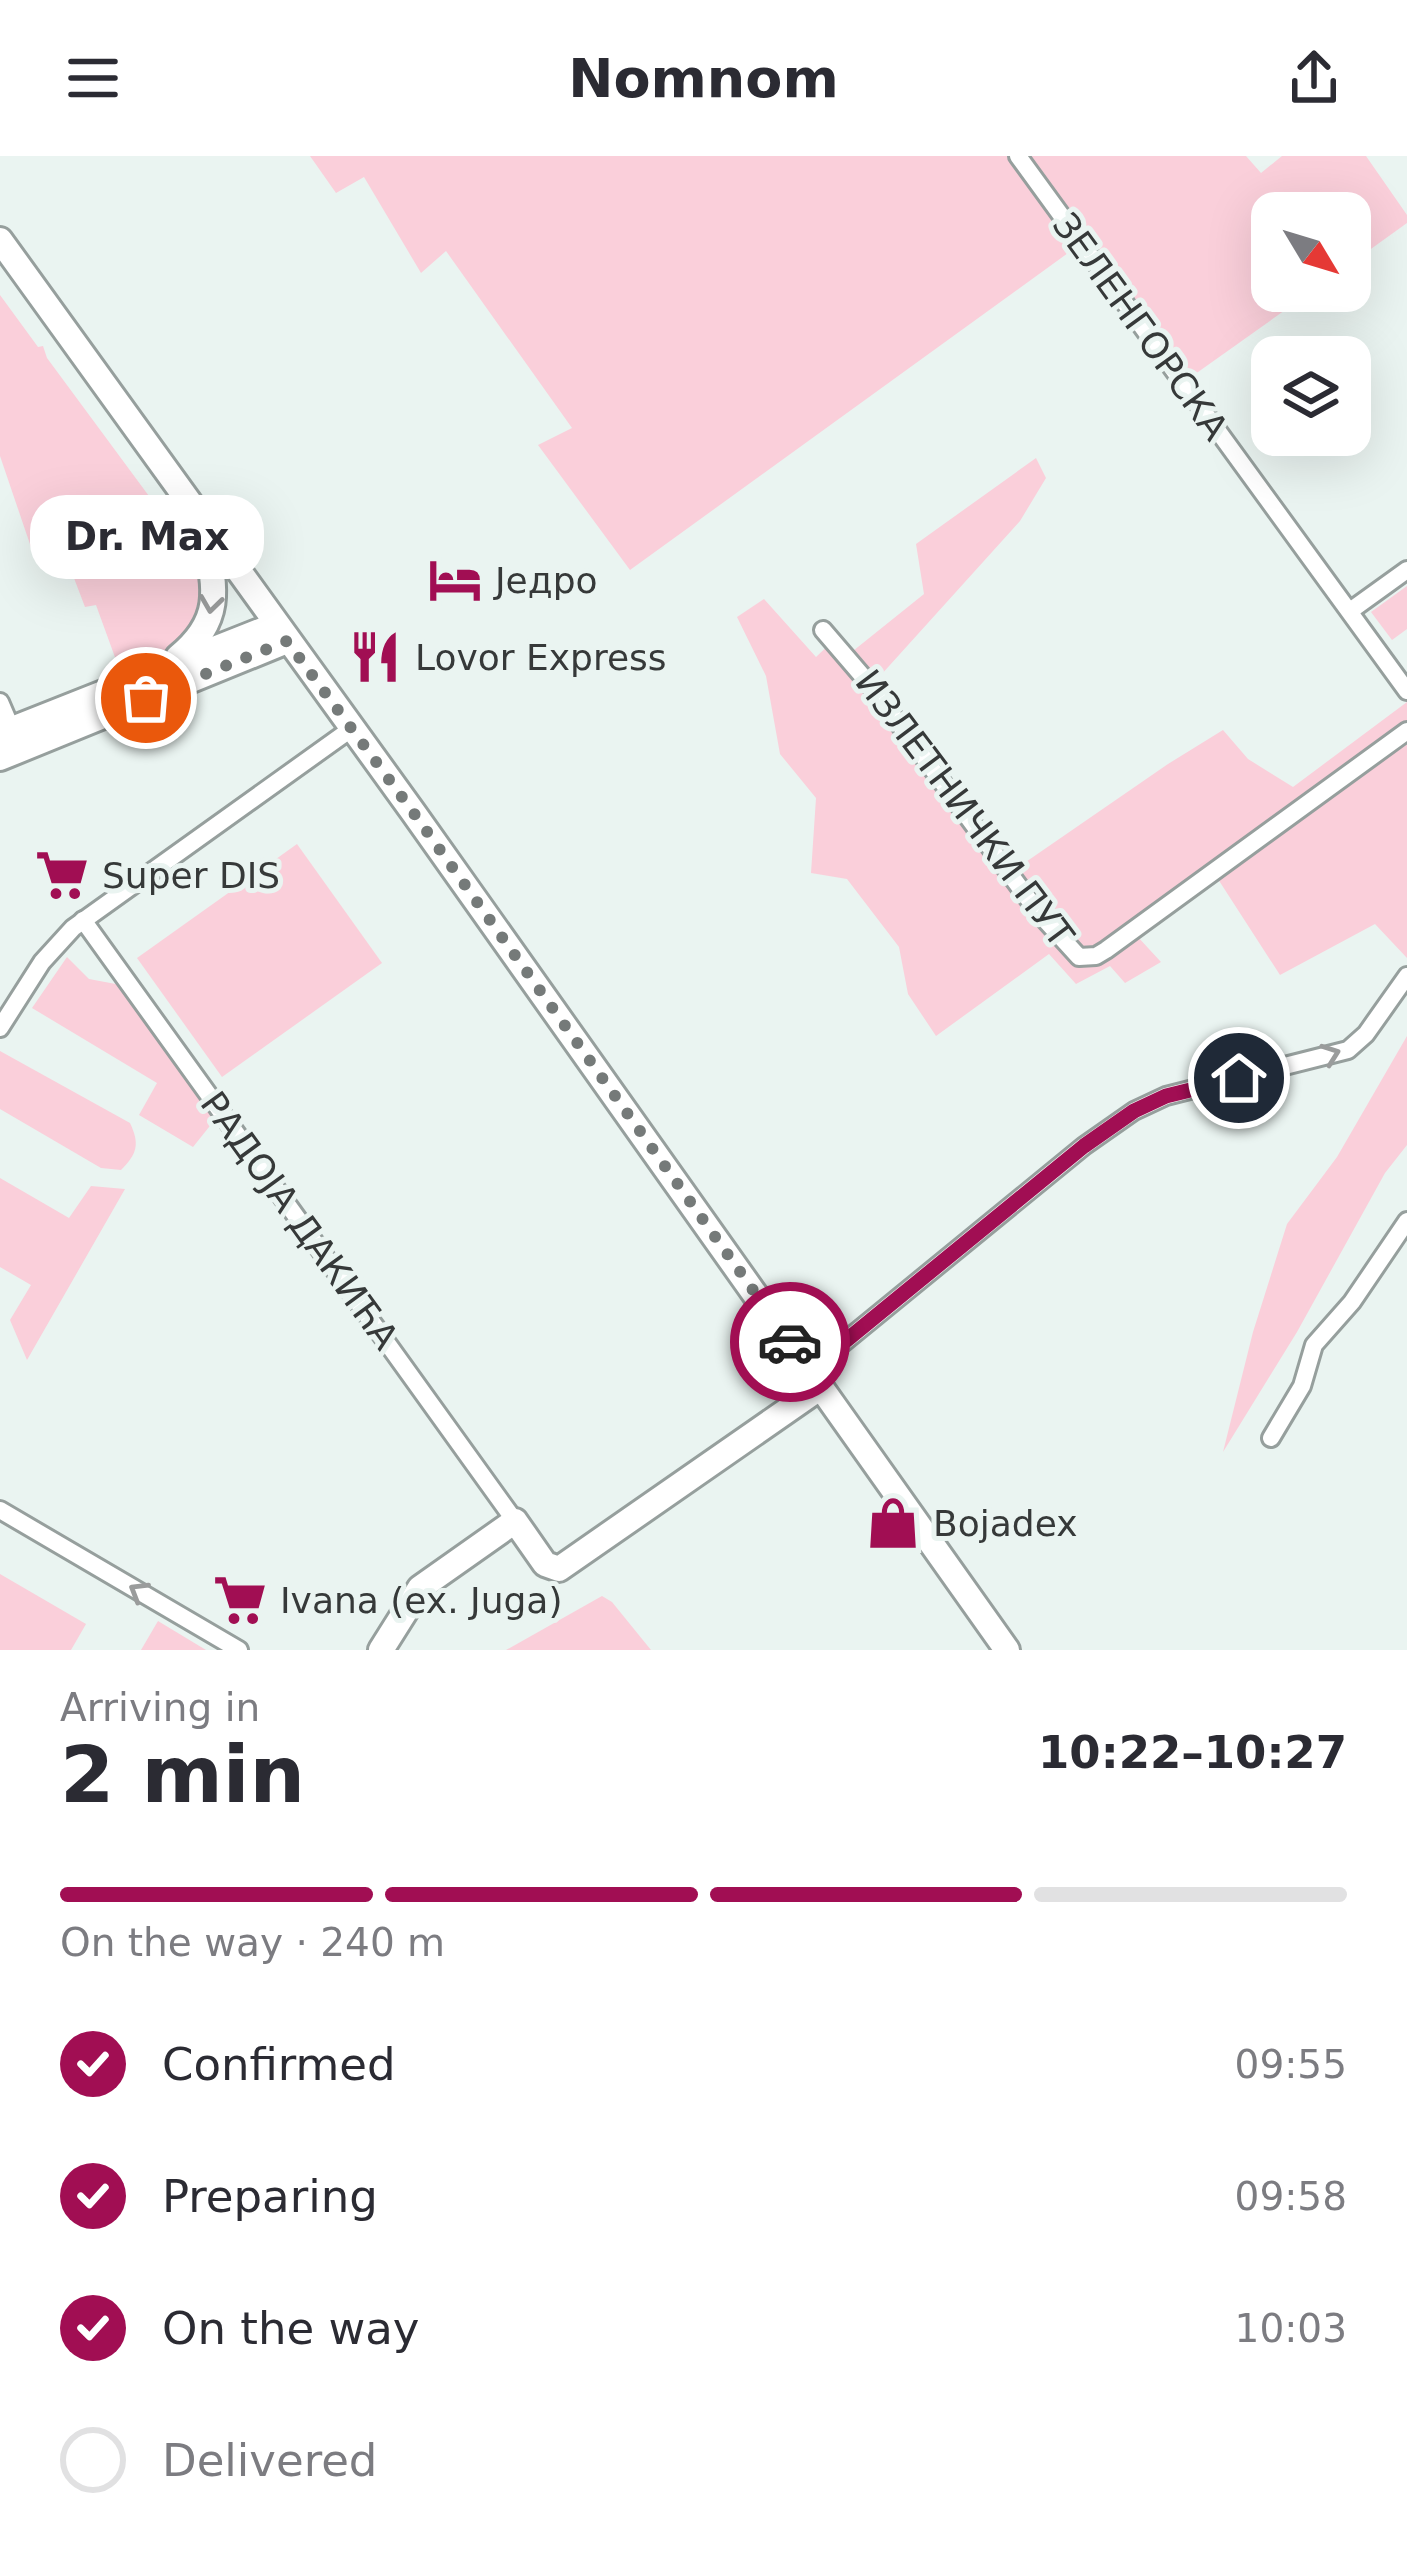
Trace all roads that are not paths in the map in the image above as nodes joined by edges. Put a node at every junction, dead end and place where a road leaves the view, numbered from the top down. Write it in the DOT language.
graph roads {
  1 [pos="1018,156"];
  2 [pos="0,240"];
  3 [pos="201,519"];
  4 [pos="1407,570"];
  5 [pos="1351,611"];
  6 [pos="823,630"];
  7 [pos="281,633"];
  8 [pos="161,670"];
  9 [pos="1407,691"];
  10 [pos="0,702"];
  11 [pos="351,729"];
  12 [pos="1407,731"];
  13 [pos="6,732"];
  14 [pos="0,758"];
  15 [pos="83,920"];
  16 [pos="1407,976"];
  17 [pos="0,1028"];
  18 [pos="1407,1221"];
  19 [pos="816,1378"];
  20 [pos="1271,1438"];
  21 [pos="0,1510"];
  22 [pos="515,1521"];
  23 [pos="239,1650"];
  24 [pos="381,1650"];
  25 [pos="1007,1650"];
  1 -- 5 [label="street, ЗЕЛЕНГОРСКА"];
  2 -- 3 [label="main road"];
  3 -- 7 [label="main road"];
  3 -- 8 [label="main road, one-way"];
  4 -- 5 [label="street"];
  5 -- 9 [label="street, ЗЕЛЕНГОРСКА"];
  6 -- 12 [label="street, ИЗЛЕТНИЧКИ ПУТ"];
  7 -- 8 [label="main road"];
  7 -- 11 [label="main road"];
  7 -- 14 [label="main road"];
  8 -- 13 [label="main road"];
  10 -- 13 [label="street"];
  11 -- 15 [label="street"];
  11 -- 19 [label="main road"];
  15 -- 17 [label="street"];
  15 -- 22 [label="street, РАДОЈА ДАКИЋА"];
  19 -- 16 [label="street, one-way"];
  18 -- 20 [label="street"];
  19 -- 22 [label="main road"];
  19 -- 25 [label="main road"];
  23 -- 21 [label="street, one-way"];
  22 -- 24 [label="main road"];
}
